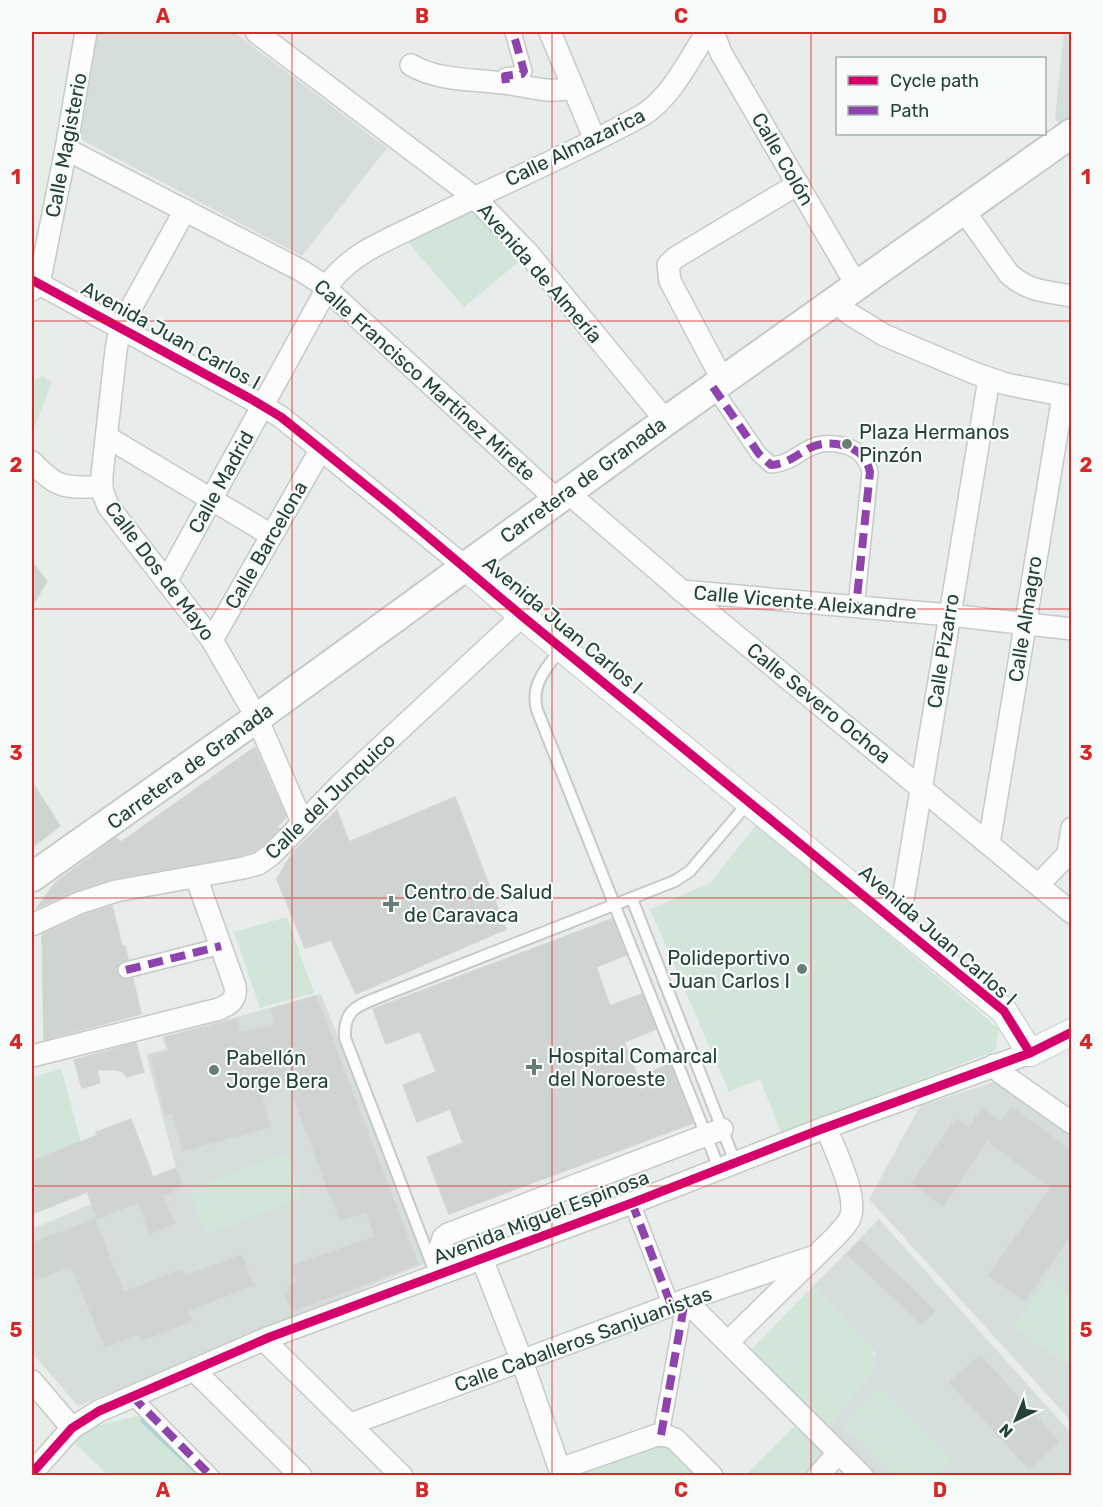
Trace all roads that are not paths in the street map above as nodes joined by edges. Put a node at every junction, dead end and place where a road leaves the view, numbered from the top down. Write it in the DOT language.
graph roads {
  1 [pos="86,32"];
  2 [pos="256,32"];
  3 [pos="513,32"];
  4 [pos="550,32"];
  5 [pos="707,32"];
  6 [pos="713,32"];
  7 [pos="411,65"];
  8 [pos="506,83"];
  9 [pos="573,88"];
  10 [pos="1071,133"];
  11 [pos="595,140"];
  12 [pos="66,149"];
  13 [pos="798,184"];
  14 [pos="474,197"];
  15 [pos="184,210"];
  16 [pos="964,211"];
  17 [pos="34,285"];
  18 [pos="327,289"];
  19 [pos="847,293"];
  20 [pos="1071,296"];
  21 [pos="120,328"];
  22 [pos="989,379"];
  23 [pos="718,384"];
  24 [pos="1067,396"];
  25 [pos="263,406"];
  26 [pos="666,421"];
  27 [pos="107,437"];
  28 [pos="321,449"];
  29 [pos="32,462"];
  30 [pos="102,487"];
  31 [pos="562,495"];
  32 [pos="211,500"];
  33 [pos="271,535"];
  34 [pos="464,566"];
  35 [pos="167,580"];
  36 [pos="682,591"];
  37 [pos="856,607"];
  38 [pos="949,615"];
  39 [pos="522,616"];
  40 [pos="1024,624"];
  41 [pos="1071,629"];
  42 [pos="213,640"];
  43 [pos="562,648"];
  44 [pos="257,718"];
  45 [pos="921,786"];
  46 [pos="750,801"];
  47 [pos="302,822"];
  48 [pos="1071,828"];
  49 [pos="989,843"];
  50 [pos="1070,851"];
  51 [pos="196,877"];
  52 [pos="34,878"];
  53 [pos="1038,885"];
  54 [pos="632,899"];
  55 [pos="615,905"];
  56 [pos="1071,913"];
  57 [pos="899,923"];
  58 [pos="32,925"];
  59 [pos="221,946"];
  60 [pos="126,970"];
  61 [pos="1071,1032"];
  62 [pos="1030,1053"];
  63 [pos="32,1056"];
  64 [pos="994,1065"];
  65 [pos="1071,1123"];
  66 [pos="826,1127"];
  67 [pos="714,1132"];
  68 [pos="727,1165"];
  69 [pos="632,1203"];
  70 [pos="815,1256"];
  71 [pos="482,1258"];
  72 [pos="442,1273"];
  73 [pos="678,1302"];
  74 [pos="264,1340"];
  75 [pos="728,1342"];
  76 [pos="522,1361"];
  77 [pos="194,1370"];
  78 [pos="32,1381"];
  79 [pos="132,1396"];
  80 [pos="351,1424"];
  81 [pos="72,1428"];
  82 [pos="661,1435"];
  83 [pos="838,1453"];
  84 [pos="561,1472"];
  85 [pos="32,1473"];
  86 [pos="211,1476"];
  87 [pos="301,1476"];
  88 [pos="402,1476"];
  89 [pos="712,1476"];
  90 [pos="818,1476"];
  91 [pos="862,1476"];
  1 -- 12 [label="street, Calle Magisterio"];
  2 -- 14 [label="street, Avenida de Almería"];
  3 -- 8 [label="street"];
  4 -- 9 [label="street"];
  5 -- 11 [label="street, Calle Almazarica"];
  6 -- 13 [label="street, Calle Colón"];
  7 -- 8 [label="street"];
  8 -- 9 [label="street"];
  9 -- 11 [label="street"];
  10 -- 16 [label="main road, Carretera de Granada"];
  11 -- 14 [label="street, Calle Almazarica"];
  12 -- 15 [label="street, Calle Francisco Martínez Mirete"];
  12 -- 17 [label="street, Calle Magisterio"];
  13 -- 19 [label="street, Calle Colón"];
  13 -- 23 [label="street"];
  14 -- 18 [label="street, Calle Almazarica"];
  14 -- 26 [label="street, Avenida de Almería"];
  15 -- 18 [label="street, Calle Francisco Martínez Mirete"];
  15 -- 21 [label="street, Calle Dos de Mayo"];
  16 -- 19 [label="main road, Carretera de Granada"];
  16 -- 20 [label="street"];
  17 -- 21 [label="street, Avenida Juan Carlos I"];
  18 -- 25 [label="street, Calle Madrid"];
  18 -- 31 [label="street, Calle Francisco Martínez Mirete"];
  19 -- 22 [label="street, Calle Colón"];
  19 -- 23 [label="main road, Carretera de Granada"];
  21 -- 25 [label="street, Avenida Juan Carlos I"];
  21 -- 27 [label="street, Calle Dos de Mayo"];
  22 -- 24 [label="street, Calle Colón"];
  22 -- 38 [label="street, Calle Pizarro"];
  23 -- 26 [label="main road, Carretera de Granada"];
  23 -- 37 [label="street"];
  24 -- 40 [label="street, Calle Almagro"];
  25 -- 28 [label="street, Avenida Juan Carlos I"];
  25 -- 32 [label="street, Calle Madrid"];
  26 -- 31 [label="main road, Carretera de Granada"];
  27 -- 30 [label="street, Calle Dos de Mayo"];
  27 -- 32 [label="street"];
  28 -- 33 [label="street, Calle Barcelona"];
  28 -- 34 [label="street, Avenida Juan Carlos I"];
  29 -- 30 [label="street"];
  30 -- 35 [label="street, Calle Dos de Mayo"];
  31 -- 34 [label="main road, Carretera de Granada"];
  31 -- 36 [label="street, Calle Severo Ochoa"];
  32 -- 33 [label="street"];
  32 -- 35 [label="street, Calle Madrid"];
  33 -- 42 [label="street, Calle Barcelona"];
  34 -- 39 [label="street, Avenida Juan Carlos I"];
  34 -- 44 [label="main road, Carretera de Granada"];
  35 -- 42 [label="street, Calle Dos de Mayo"];
  36 -- 37 [label="street, Calle Vicente Aleixandre"];
  36 -- 45 [label="street, Calle Severo Ochoa"];
  37 -- 38 [label="street, Calle Vicente Aleixandre"];
  38 -- 40 [label="street, Calle Vicente Aleixandre"];
  38 -- 45 [label="street, Calle Pizarro"];
  39 -- 43 [label="street, Avenida Juan Carlos I"];
  39 -- 47 [label="street, Calle del Junquico"];
  40 -- 41 [label="street, Calle Vicente Aleixandre"];
  40 -- 49 [label="street, Calle Almagro"];
  42 -- 44 [label="street, Calle Dos de Mayo"];
  43 -- 46 [label="street, Avenida Juan Carlos I"];
  43 -- 55 [label="lane"];
  44 -- 47 [label="street, Calle Dos de Mayo"];
  44 -- 52 [label="main road, Carretera de Granada"];
  45 -- 49 [label="street, Calle Severo Ochoa"];
  45 -- 57 [label="street, Calle Pizarro"];
  46 -- 54 [label="lane"];
  46 -- 57 [label="street, Avenida Juan Carlos I"];
  47 -- 51 [label="street, Calle del Junquico"];
  48 -- 50 [label="street"];
  49 -- 53 [label="street, Calle Severo Ochoa"];
  50 -- 53 [label="street"];
  51 -- 58 [label="street, Calle del Junquico"];
  51 -- 59 [label="street"];
  53 -- 56 [label="street, Calle Severo Ochoa"];
  54 -- 55 [label="lane"];
  54 -- 67 [label="lane"];
  55 -- 67 [label="lane"];
  55 -- 72 [label="lane"];
  57 -- 62 [label="street, Avenida Juan Carlos I"];
  59 -- 60 [label="street"];
  59 -- 63 [label="street"];
  61 -- 62 [label="street"];
  62 -- 64 [label="street, Avenida Miguel Espinosa"];
  64 -- 65 [label="street"];
  64 -- 66 [label="street, Avenida Miguel Espinosa"];
  66 -- 68 [label="street, Avenida Miguel Espinosa"];
  66 -- 70 [label="street"];
  67 -- 68 [label="lane"];
  67 -- 68 [label="lane"];
  67 -- 72 [label="street"];
  68 -- 69 [label="street, Avenida Miguel Espinosa"];
  69 -- 71 [label="street, Avenida Miguel Espinosa"];
  69 -- 73 [label="street"];
  70 -- 73 [label="street, Calle Caballeros Sanjuanistas"];
  70 -- 75 [label="street"];
  71 -- 72 [label="street, Avenida Miguel Espinosa"];
  71 -- 76 [label="street"];
  72 -- 74 [label="street, Avenida Miguel Espinosa"];
  73 -- 75 [label="street"];
  73 -- 76 [label="street, Calle Caballeros Sanjuanistas"];
  73 -- 82 [label="street"];
  74 -- 77 [label="street, Avenida Miguel Espinosa"];
  74 -- 80 [label="street"];
  75 -- 83 [label="street"];
  76 -- 80 [label="street, Calle Caballeros Sanjuanistas"];
  76 -- 84 [label="street"];
  77 -- 79 [label="street, Avenida Miguel Espinosa"];
  77 -- 87 [label="street"];
  78 -- 81 [label="street"];
  79 -- 81 [label="street, Avenida Miguel Espinosa"];
  79 -- 86 [label="street"];
  80 -- 88 [label="street"];
  81 -- 85 [label="street, Avenida Miguel Espinosa"];
  82 -- 84 [label="street"];
  82 -- 89 [label="street"];
  83 -- 90 [label="street"];
  83 -- 91 [label="street"];
}
